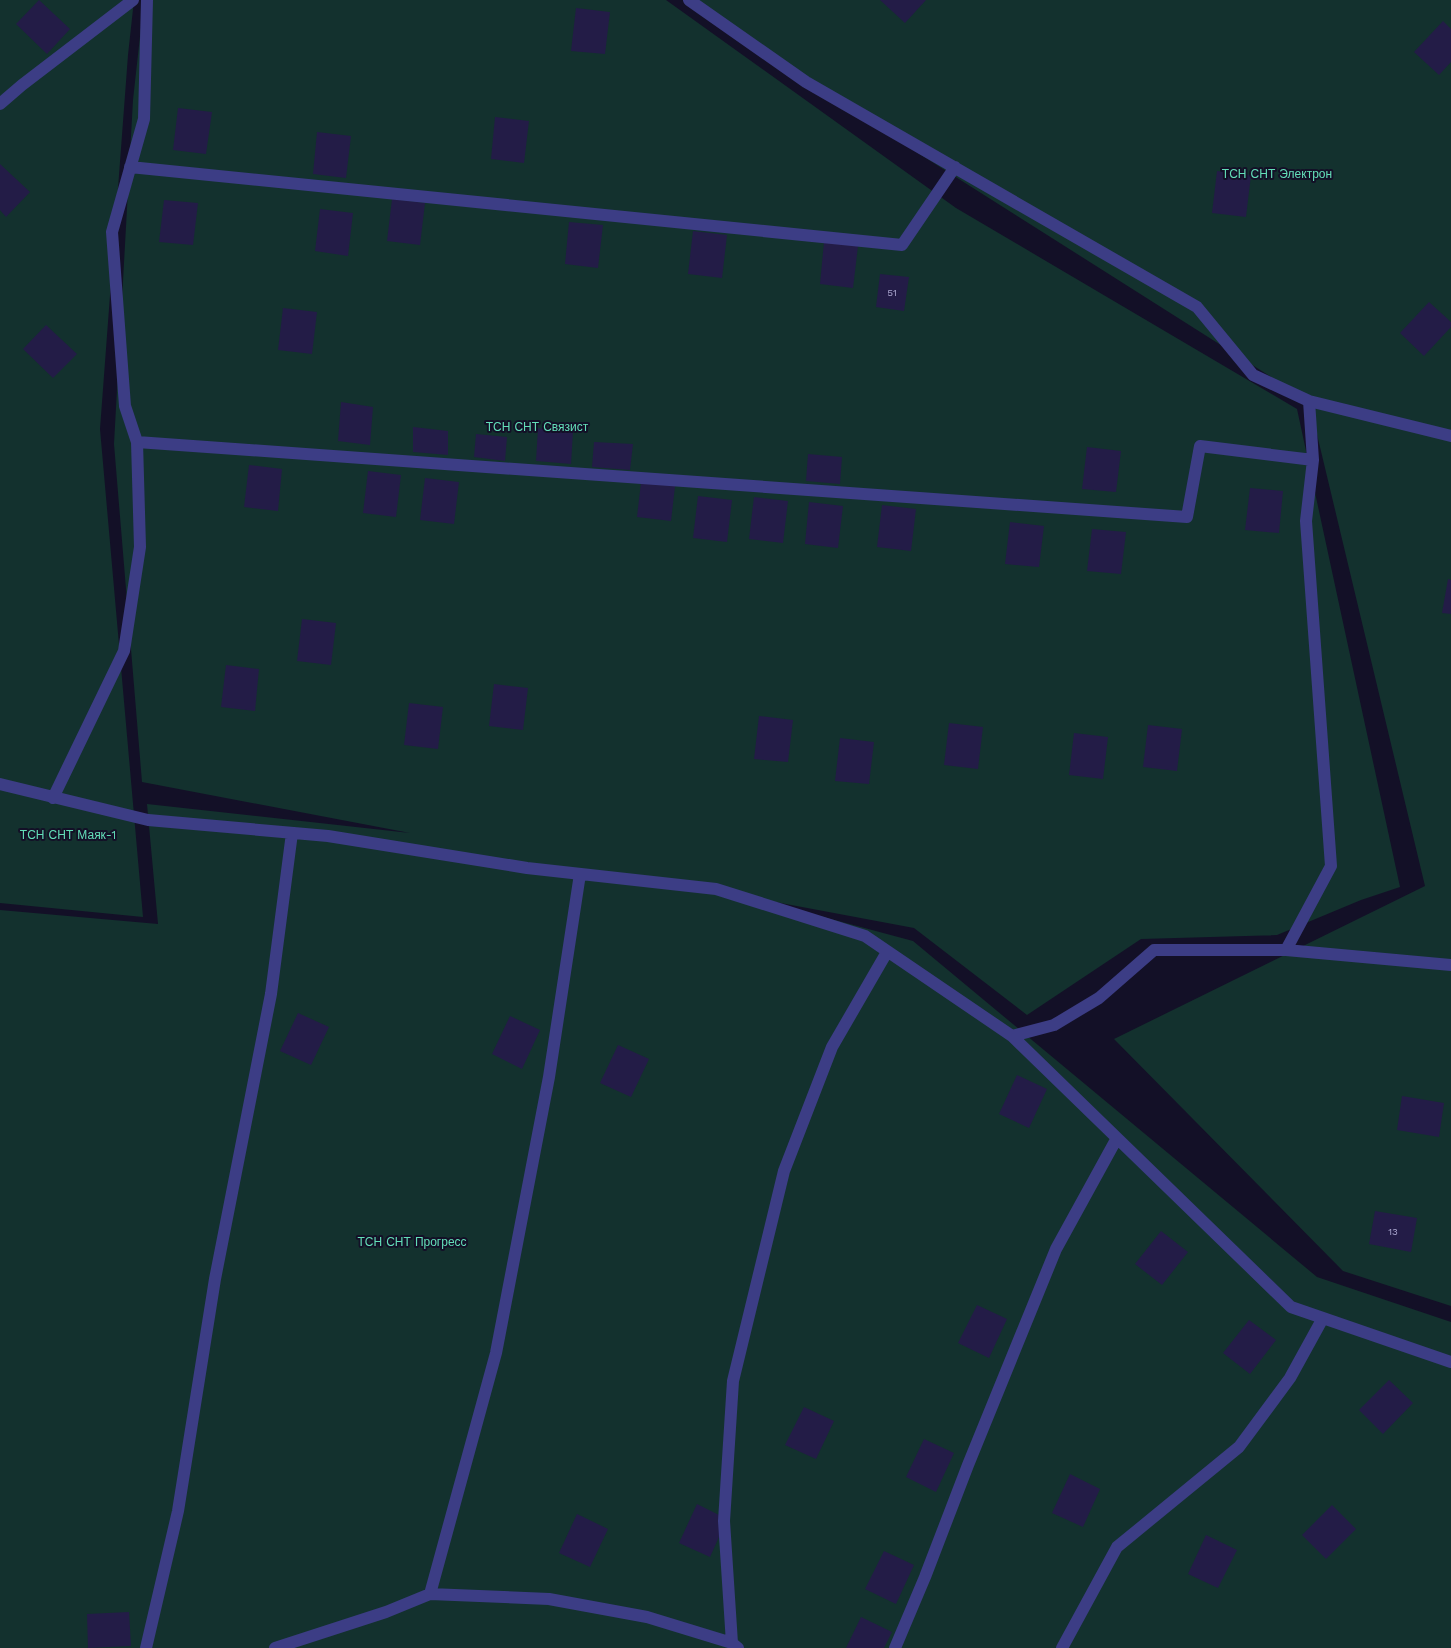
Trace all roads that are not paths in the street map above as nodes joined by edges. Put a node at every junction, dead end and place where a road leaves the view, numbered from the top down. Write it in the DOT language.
graph roads {
  1 [pos="133,0"];
  2 [pos="147,0"];
  3 [pos="689,0"];
  4 [pos="0,104"];
  5 [pos="130,167"];
  6 [pos="955,167"];
  7 [pos="1309,401"];
  8 [pos="1451,436"];
  9 [pos="137,442"];
  10 [pos="1313,460"];
  11 [pos="0,784"];
  12 [pos="53,798"];
  13 [pos="292,833"];
  14 [pos="580,874"];
  15 [pos="1286,950"];
  16 [pos="887,952"];
  17 [pos="1451,965"];
  18 [pos="1012,1036"];
  19 [pos="1117,1138"];
  20 [pos="1323,1318"];
  21 [pos="1451,1362"];
  22 [pos="430,1594"];
  23 [pos="735,1645"];
  24 [pos="146,1648"];
  25 [pos="275,1648"];
  26 [pos="895,1648"];
  27 [pos="1062,1648"];
  1 -- 4 [label="lane"];
  2 -- 5 [label="lane"];
  3 -- 6 [label="lane"];
  5 -- 6 [label="lane"];
  5 -- 9 [label="lane"];
  6 -- 7 [label="lane"];
  7 -- 8 [label="lane"];
  7 -- 10 [label="lane"];
  9 -- 10 [label="lane"];
  9 -- 12 [label="lane"];
  10 -- 15 [label="lane"];
  11 -- 12 [label="lane"];
  12 -- 13 [label="lane"];
  13 -- 14 [label="lane"];
  13 -- 24 [label="lane"];
  14 -- 16 [label="lane"];
  14 -- 22 [label="lane"];
  15 -- 17 [label="lane"];
  15 -- 18 [label="lane"];
  16 -- 18 [label="lane"];
  16 -- 23 [label="lane"];
  18 -- 19 [label="lane"];
  19 -- 20 [label="lane"];
  19 -- 26 [label="lane"];
  20 -- 21 [label="lane"];
  20 -- 27 [label="lane"];
  22 -- 23 [label="lane"];
  22 -- 25 [label="lane"];
}
